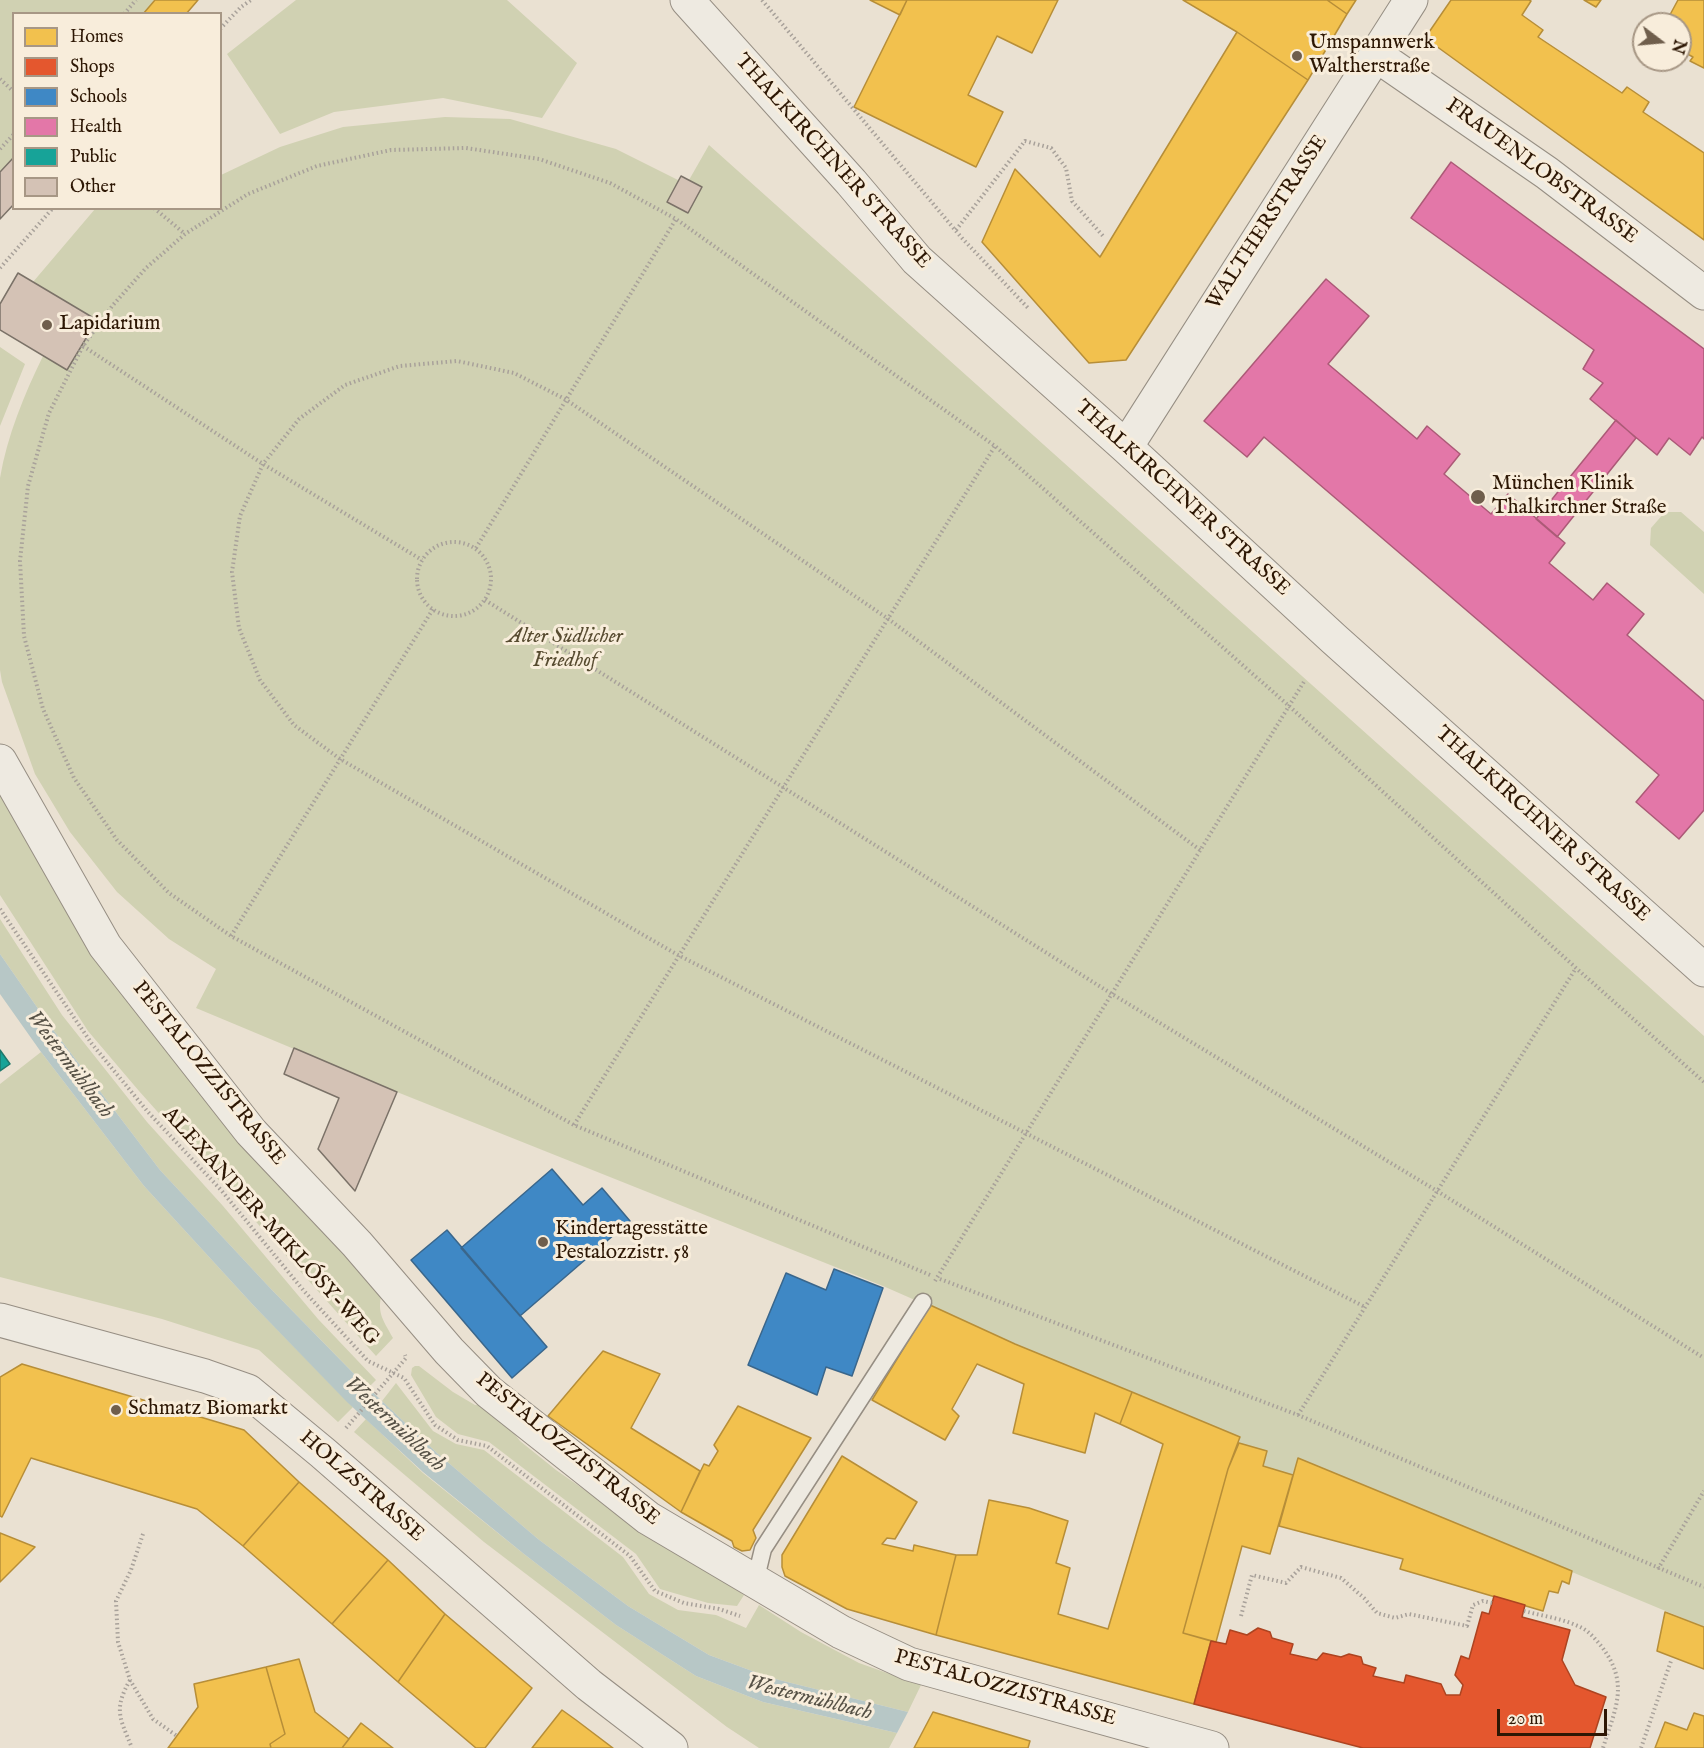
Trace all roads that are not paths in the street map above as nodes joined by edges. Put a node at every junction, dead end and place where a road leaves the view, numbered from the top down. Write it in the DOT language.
graph roads {
  1 [pos="687,0"];
  2 [pos="1411,0"];
  3 [pos="1376,55"];
  4 [pos="1704,293"];
  5 [pos="1126,447"];
  6 [pos="0,761"];
  7 [pos="1704,970"];
  8 [pos="923,1302"];
  9 [pos="0,1320"];
  10 [pos="754,1582"];
  11 [pos="671,1748"];
  12 [pos="1212,1748"];
  1 -- 5 [label="street, THALKIRCHNER STRASSE"];
  2 -- 3 [label="street, WALTHERSTRASSE"];
  3 -- 4 [label="street, FRAUENLOBSTRASSE"];
  3 -- 5 [label="street, WALTHERSTRASSE"];
  5 -- 7 [label="street, THALKIRCHNER STRASSE"];
  6 -- 10 [label="street, PESTALOZZISTRASSE"];
  8 -- 10 [label="lane"];
  9 -- 11 [label="street, HOLZSTRASSE"];
  10 -- 12 [label="street, PESTALOZZISTRASSE"];
}
